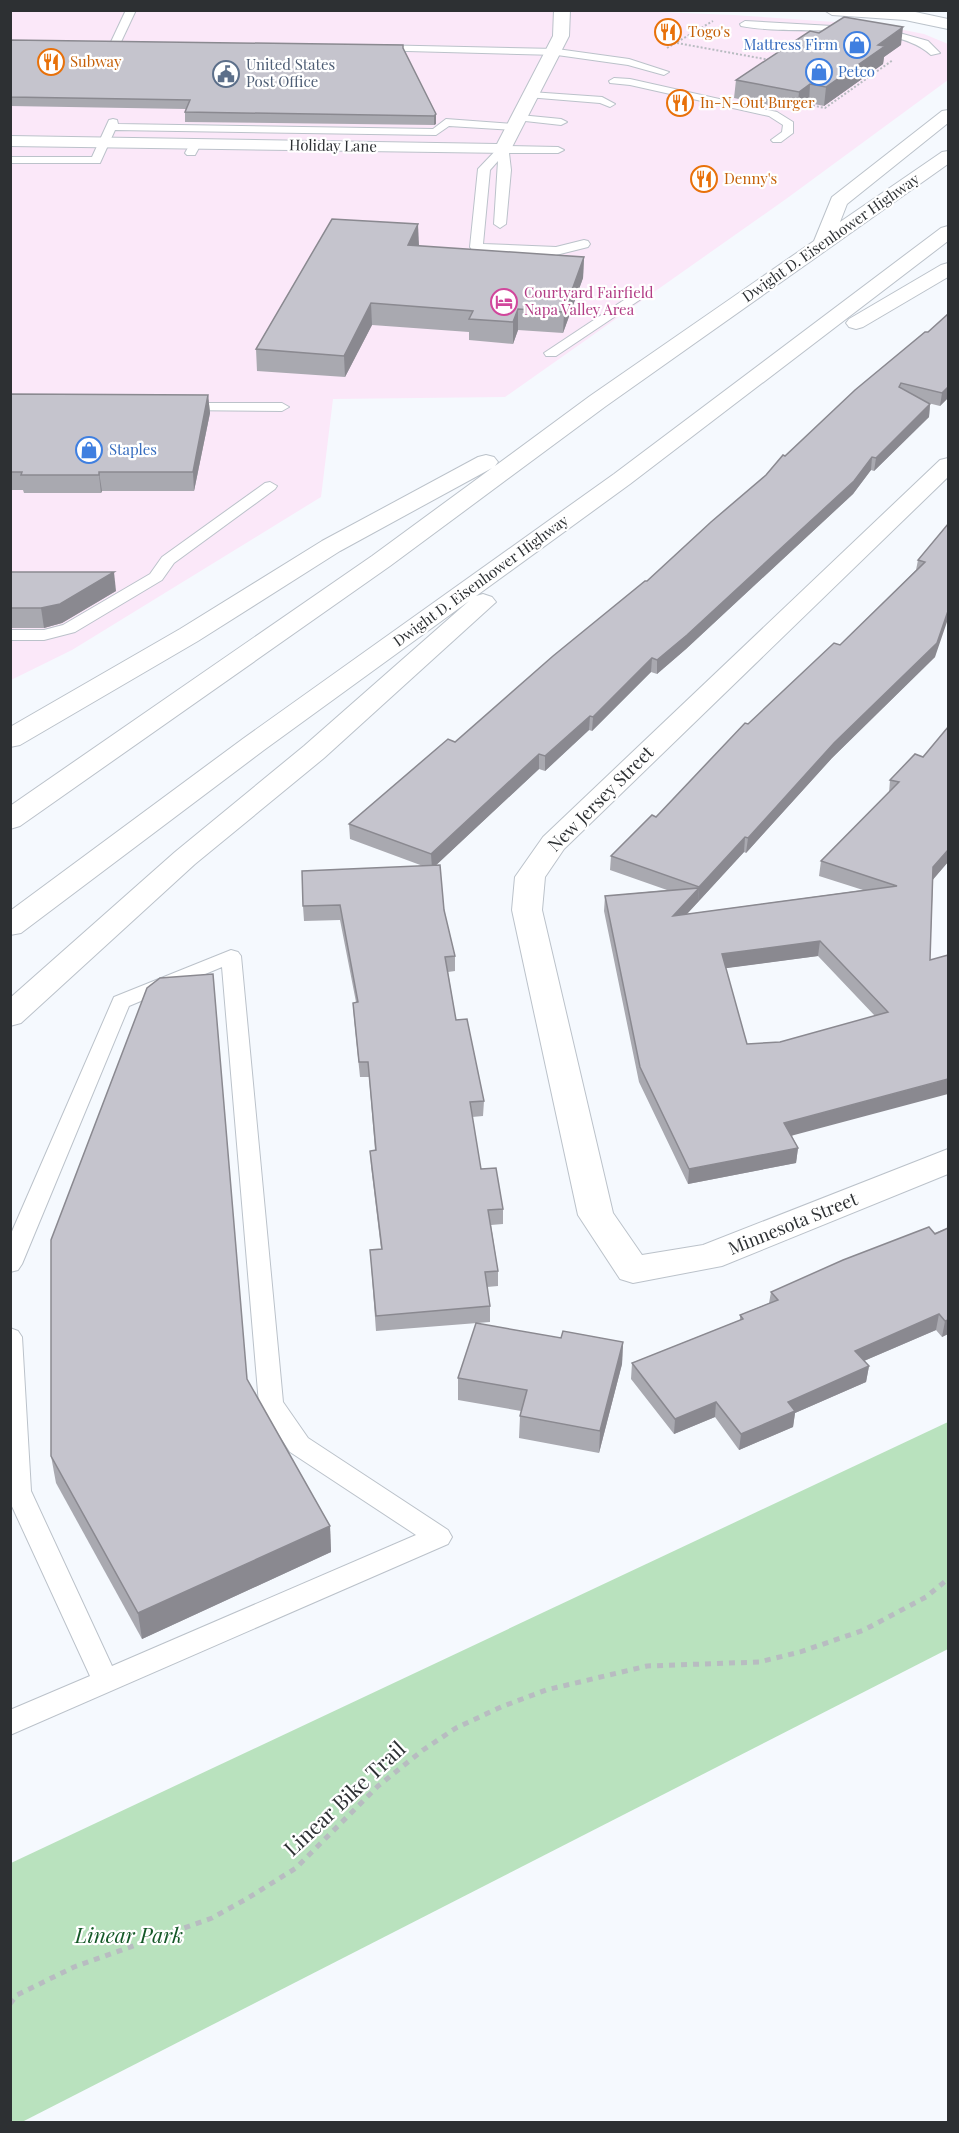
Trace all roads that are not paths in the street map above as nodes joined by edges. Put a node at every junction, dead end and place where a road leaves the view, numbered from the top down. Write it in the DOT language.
graph roads {
  1 [pos="131,10"];
  2 [pos="562,10"];
  3 [pos="832,10"];
  4 [pos="745,24"];
  5 [pos="948,24"];
  6 [pos="114,44"];
  7 [pos="367,48"];
  8 [pos="553,53"];
  9 [pos="935,53"];
  10 [pos="664,72"];
  11 [pos="614,81"];
  12 [pos="531,95"];
  13 [pos="610,104"];
  14 [pos="948,115"];
  15 [pos="561,122"];
  16 [pos="518,123"];
  17 [pos="109,130"];
  18 [pos="777,140"];
  19 [pos="10,141"];
  20 [pos="503,148"];
  21 [pos="558,150"];
  22 [pos="948,156"];
  23 [pos="12,160"];
  24 [pos="500,224"];
  25 [pos="948,232"];
  26 [pos="823,243"];
  27 [pos="584,244"];
  28 [pos="948,268"];
  29 [pos="636,296"];
  30 [pos="551,352"];
  31 [pos="742,388"];
  32 [pos="598,401"];
  33 [pos="164,407"];
  34 [pos="282,407"];
  35 [pos="948,465"];
  36 [pos="622,479"];
  37 [pos="270,486"];
  38 [pos="10,635"];
  39 [pos="10,739"];
  40 [pos="10,820"];
  41 [pos="10,926"];
  42 [pos="10,1016"];
  43 [pos="948,1161"];
  44 [pos="10,1264"];
  45 [pos="633,1270"];
  46 [pos="10,1337"];
  47 [pos="106,1682"];
  48 [pos="10,1723"];
  1 -- 6 [label="lane"];
  2 -- 8 [label="main road"];
  3 -- 5 [label="main road"];
  4 -- 9 [label="lane"];
  7 -- 8 [label="lane"];
  8 -- 10 [label="lane"];
  8 -- 12 [label="main road"];
  11 -- 18 [label="lane"];
  12 -- 13 [label="lane"];
  12 -- 16 [label="main road"];
  14 -- 26 [label="main road"];
  15 -- 16 [label="lane"];
  16 -- 17 [label="lane"];
  16 -- 20 [label="main road"];
  17 -- 19 [label="main road, Holiday Lane"];
  17 -- 20 [label="main road, Holiday Lane"];
  17 -- 23 [label="lane"];
  20 -- 21 [label="lane"];
  20 -- 24 [label="lane"];
  20 -- 27 [label="lane"];
  22 -- 26 [label="main road, Dwight D. Eisenhower Highway"];
  25 -- 31 [label="main road, Dwight D. Eisenhower Highway"];
  26 -- 32 [label="main road, Dwight D. Eisenhower Highway"];
  28 -- 31 [label="main road"];
  29 -- 30 [label="lane"];
  31 -- 36 [label="main road, Dwight D. Eisenhower Highway"];
  32 -- 39 [label="main road"];
  32 -- 40 [label="main road, Dwight D. Eisenhower Highway"];
  33 -- 34 [label="lane"];
  35 -- 45 [label="main road, New Jersey Street"];
  36 -- 41 [label="main road, Dwight D. Eisenhower Highway"];
  36 -- 42 [label="main road"];
  37 -- 38 [label="lane"];
  43 -- 45 [label="main road, Minnesota Street"];
  44 -- 47 [label="lane"];
  46 -- 47 [label="lane"];
  47 -- 48 [label="lane"];
}
